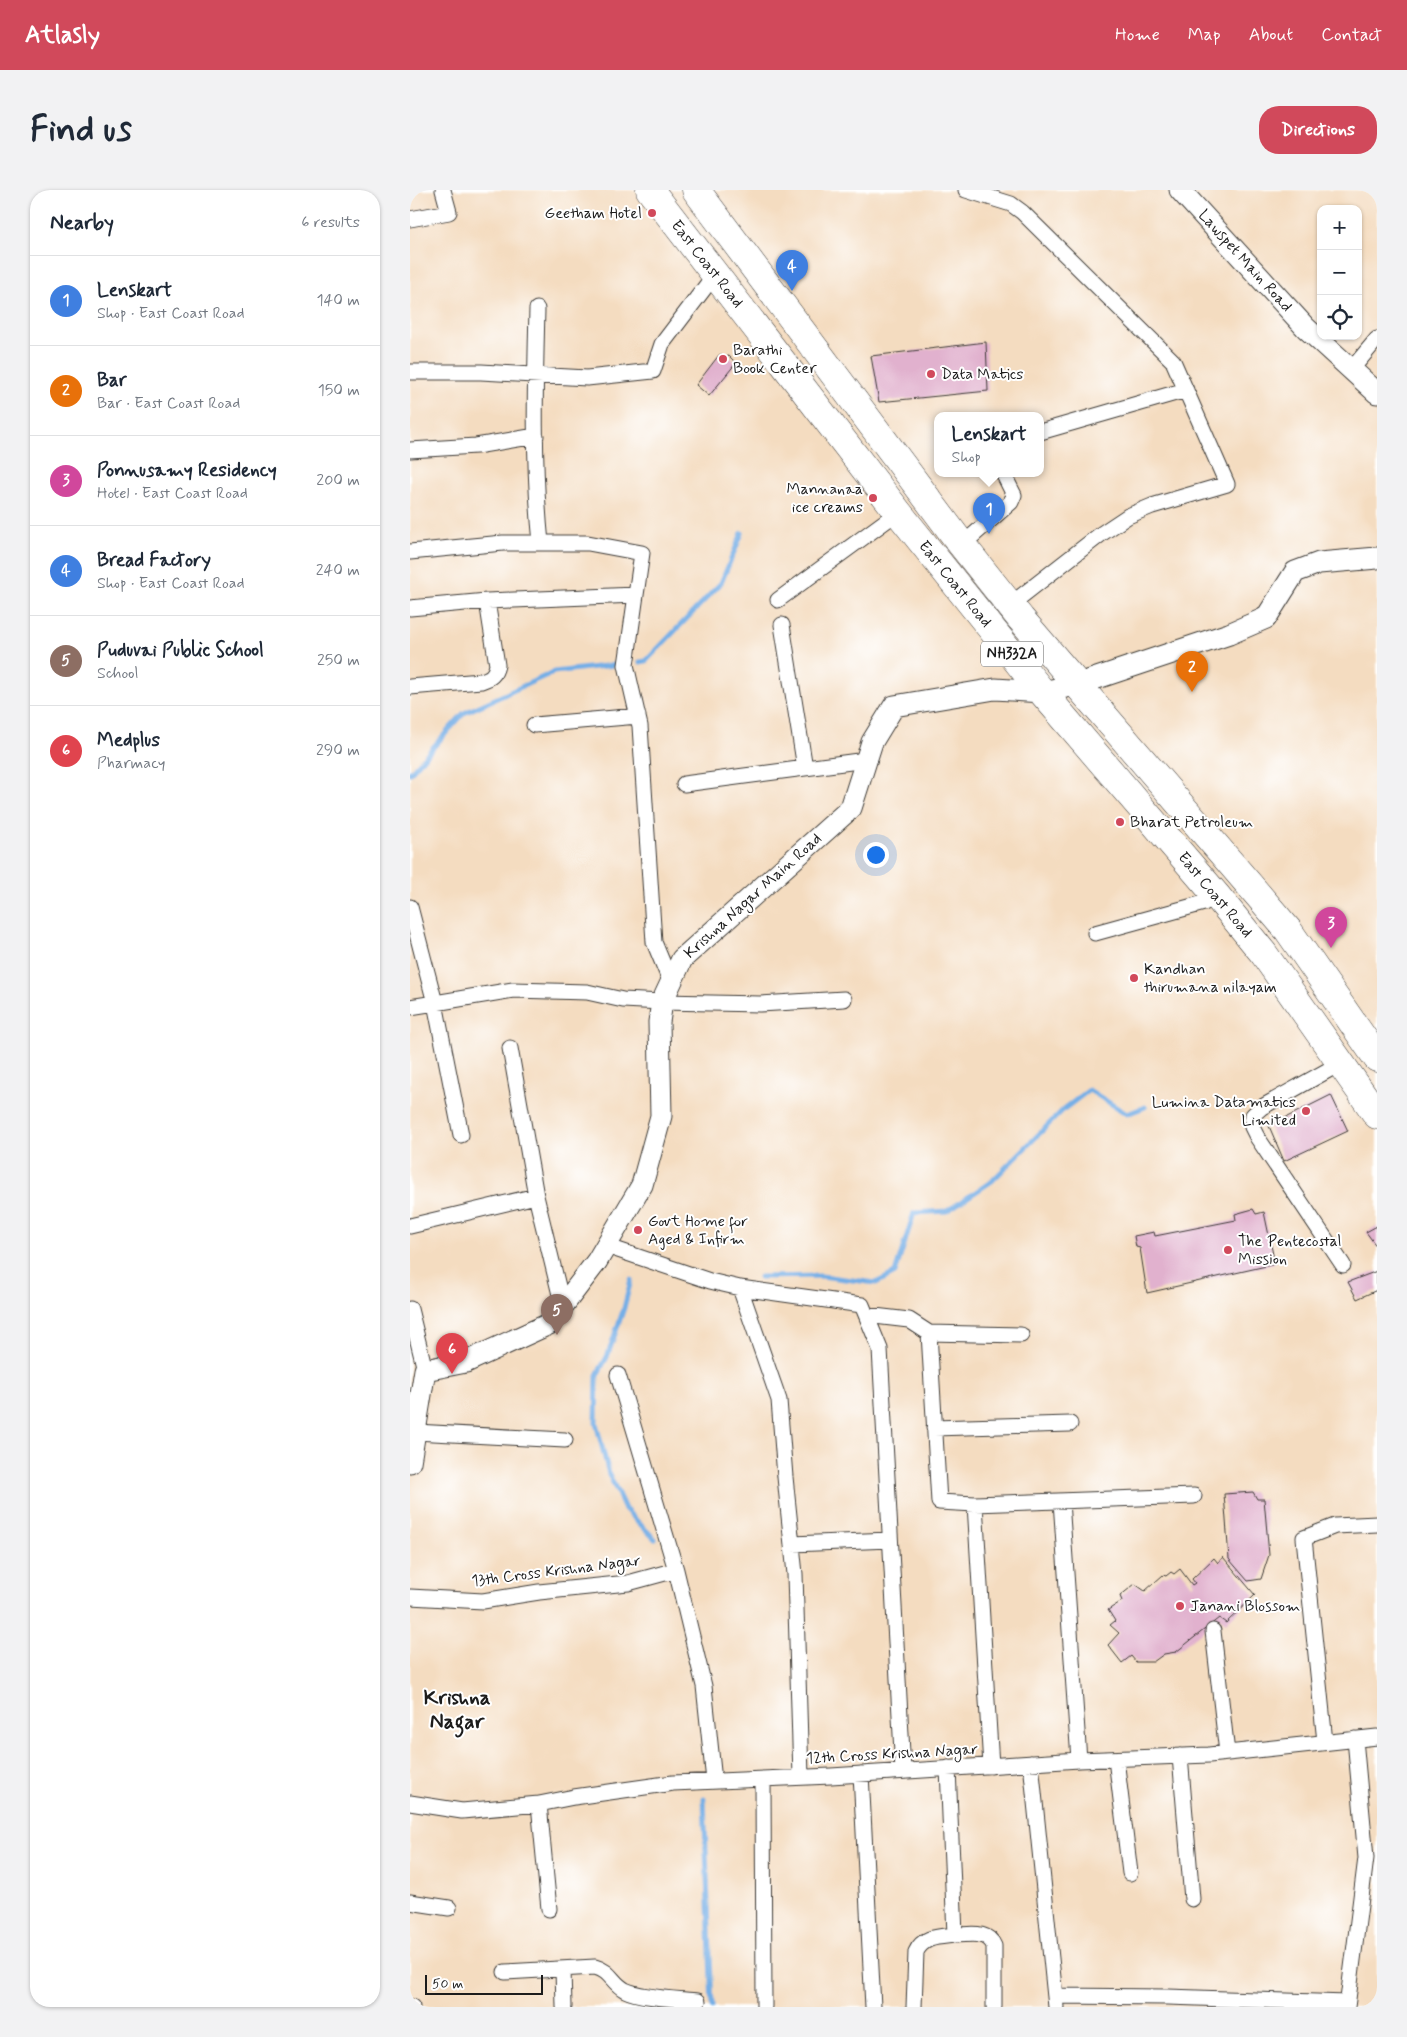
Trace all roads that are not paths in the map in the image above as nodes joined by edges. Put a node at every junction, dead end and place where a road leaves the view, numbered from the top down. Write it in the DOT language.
graph roads {
  1 [pos="443,190"];
  2 [pos="650,190"];
  3 [pos="696,190"];
  4 [pos="966,190"];
  5 [pos="1180,190"];
  6 [pos="410,219"];
  7 [pos="716,273"];
  8 [pos="537,309"];
  9 [pos="1377,339"];
  10 [pos="1351,370"];
  11 [pos="410,372"];
  12 [pos="535,375"];
  13 [pos="1186,390"];
  14 [pos="1377,393"];
  15 [pos="1044,431"];
  16 [pos="536,436"];
  17 [pos="410,450"];
  18 [pos="1005,477"];
  19 [pos="898,512"];
  20 [pos="542,543"];
  21 [pos="962,545"];
  22 [pos="410,552"];
  23 [pos="1377,558"];
  24 [pos="636,595"];
  25 [pos="778,600"];
  26 [pos="487,601"];
  27 [pos="1010,605"];
  28 [pos="410,608"];
  29 [pos="782,625"];
  30 [pos="1076,685"];
  31 [pos="410,687"];
  32 [pos="1042,692"];
  33 [pos="638,716"];
  34 [pos="534,725"];
  35 [pos="866,760"];
  36 [pos="805,768"];
  37 [pos="684,784"];
  38 [pos="1216,895"];
  39 [pos="410,907"];
  40 [pos="1096,933"];
  41 [pos="667,993"];
  42 [pos="844,999"];
  43 [pos="435,1003"];
  44 [pos="410,1007"];
  45 [pos="510,1048"];
  46 [pos="1377,1058"];
  47 [pos="1341,1063"];
  48 [pos="1377,1115"];
  49 [pos="462,1135"];
  50 [pos="536,1196"];
  51 [pos="410,1226"];
  52 [pos="606,1246"];
  53 [pos="1343,1266"];
  54 [pos="740,1288"];
  55 [pos="563,1307"];
  56 [pos="410,1309"];
  57 [pos="866,1315"];
  58 [pos="929,1333"];
  59 [pos="1021,1334"];
  60 [pos="425,1370"];
  61 [pos="618,1375"];
  62 [pos="1070,1424"];
  63 [pos="934,1428"];
  64 [pos="415,1432"];
  65 [pos="565,1440"];
  66 [pos="410,1462"];
  67 [pos="1194,1496"];
  68 [pos="1060,1501"];
  69 [pos="975,1504"];
  70 [pos="1377,1524"];
  71 [pos="890,1540"];
  72 [pos="792,1544"];
  73 [pos="676,1570"];
  74 [pos="410,1597"];
  75 [pos="1213,1631"];
  76 [pos="1377,1737"];
  77 [pos="1355,1739"];
  78 [pos="1325,1742"];
  79 [pos="1226,1753"];
  80 [pos="1180,1756"];
  81 [pos="1116,1759"];
  82 [pos="1079,1760"];
  83 [pos="1031,1763"];
  84 [pos="990,1766"];
  85 [pos="948,1768"];
  86 [pos="903,1771"];
  87 [pos="862,1774"];
  88 [pos="801,1777"];
  89 [pos="763,1779"];
  90 [pos="714,1781"];
  91 [pos="410,1803"];
  92 [pos="539,1804"];
  93 [pos="1130,1873"];
  94 [pos="1192,1899"];
  95 [pos="410,1902"];
  96 [pos="449,1908"];
  97 [pos="550,1909"];
  98 [pos="955,1935"];
  99 [pos="563,1969"];
  100 [pos="506,1972"];
  101 [pos="698,2001"];
  102 [pos="1056,2001"];
  103 [pos="1150,2002"];
  104 [pos="1254,2003"];
  105 [pos="1346,2005"];
  106 [pos="564,2007"];
  107 [pos="764,2007"];
  108 [pos="873,2007"];
  109 [pos="914,2007"];
  110 [pos="994,2007"];
  1 -- 6 [label="street"];
  2 -- 7 [label="highway, East Coast Road / NH332A"];
  3 -- 21 [label="highway, East Coast Road / NH332A"];
  4 -- 13 [label="street"];
  5 -- 10 [label="street, Lawspet Main Road"];
  7 -- 12 [label="street"];
  7 -- 19 [label="highway, East Coast Road / NH332A"];
  8 -- 12 [label="street"];
  9 -- 10 [label="street"];
  10 -- 14 [label="street, Lawspet Main Road"];
  11 -- 12 [label="street"];
  12 -- 16 [label="street"];
  13 -- 15 [label="street"];
  13 -- 27 [label="street"];
  16 -- 17 [label="street"];
  16 -- 20 [label="street"];
  18 -- 21 [label="street"];
  19 -- 25 [label="street"];
  19 -- 32 [label="highway, East Coast Road / NH332A"];
  20 -- 22 [label="street"];
  20 -- 24 [label="street"];
  21 -- 27 [label="highway, East Coast Road / NH332A"];
  23 -- 30 [label="street"];
  24 -- 26 [label="street"];
  24 -- 33 [label="street"];
  26 -- 28 [label="street"];
  26 -- 31 [label="street"];
  27 -- 30 [label="highway, East Coast Road / NH332A"];
  29 -- 36 [label="street"];
  30 -- 32 [label="street"];
  30 -- 46 [label="highway, East Coast Road / NH332A"];
  32 -- 35 [label="street, Krishna Nagar Main Road"];
  32 -- 38 [label="highway, East Coast Road / NH332A"];
  33 -- 34 [label="street"];
  33 -- 41 [label="street"];
  35 -- 36 [label="street"];
  35 -- 41 [label="street, Krishna Nagar Main Road"];
  36 -- 37 [label="street"];
  38 -- 40 [label="street"];
  38 -- 47 [label="highway, East Coast Road / NH332A"];
  39 -- 43 [label="street"];
  41 -- 42 [label="street"];
  41 -- 43 [label="street"];
  41 -- 52 [label="street, Krishna Nagar Main Road"];
  43 -- 44 [label="street"];
  43 -- 49 [label="street"];
  45 -- 50 [label="street"];
  47 -- 48 [label="highway, East Coast Road / NH332A"];
  47 -- 53 [label="street"];
  50 -- 51 [label="street"];
  50 -- 55 [label="street"];
  52 -- 54 [label="street"];
  52 -- 55 [label="street, Krishna Nagar Main Road"];
  54 -- 57 [label="street"];
  54 -- 72 [label="street"];
  55 -- 60 [label="street, Krishna Nagar Main Road"];
  56 -- 60 [label="street"];
  57 -- 58 [label="street"];
  57 -- 71 [label="street"];
  58 -- 59 [label="street"];
  58 -- 63 [label="street"];
  60 -- 64 [label="street"];
  61 -- 73 [label="street"];
  62 -- 63 [label="street"];
  63 -- 69 [label="street"];
  64 -- 65 [label="street"];
  64 -- 66 [label="street"];
  67 -- 68 [label="street"];
  68 -- 69 [label="street"];
  68 -- 82 [label="street"];
  69 -- 84 [label="street"];
  70 -- 78 [label="street"];
  71 -- 72 [label="street"];
  71 -- 86 [label="street"];
  72 -- 88 [label="street"];
  73 -- 74 [label="street, 13th Cross Krishna Nagar"];
  73 -- 90 [label="street"];
  75 -- 79 [label="street"];
  76 -- 77 [label="street, 12th Cross Krishna Nagar"];
  77 -- 78 [label="street, 12th Cross Krishna Nagar"];
  77 -- 105 [label="street"];
  78 -- 79 [label="street, 12th Cross Krishna Nagar"];
  79 -- 80 [label="street, 12th Cross Krishna Nagar"];
  80 -- 81 [label="street, 12th Cross Krishna Nagar"];
  80 -- 94 [label="street"];
  81 -- 82 [label="street, 12th Cross Krishna Nagar"];
  81 -- 93 [label="street"];
  82 -- 83 [label="street, 12th Cross Krishna Nagar"];
  83 -- 84 [label="street, 12th Cross Krishna Nagar"];
  83 -- 102 [label="street"];
  84 -- 85 [label="street, 12th Cross Krishna Nagar"];
  85 -- 86 [label="street, 12th Cross Krishna Nagar"];
  85 -- 98 [label="street"];
  86 -- 87 [label="street, 12th Cross Krishna Nagar"];
  87 -- 88 [label="street, 12th Cross Krishna Nagar"];
  87 -- 108 [label="street"];
  88 -- 89 [label="street, 12th Cross Krishna Nagar"];
  89 -- 90 [label="street, 12th Cross Krishna Nagar"];
  89 -- 107 [label="street"];
  90 -- 92 [label="street, 12th Cross Krishna Nagar"];
  91 -- 92 [label="street, 12th Cross Krishna Nagar"];
  92 -- 97 [label="street"];
  95 -- 96 [label="street"];
  98 -- 109 [label="street"];
  98 -- 110 [label="street"];
  99 -- 100 [label="street"];
  99 -- 101 [label="street"];
  99 -- 106 [label="street"];
  102 -- 103 [label="street"];
  103 -- 104 [label="street"];
  104 -- 105 [label="street"];
}
